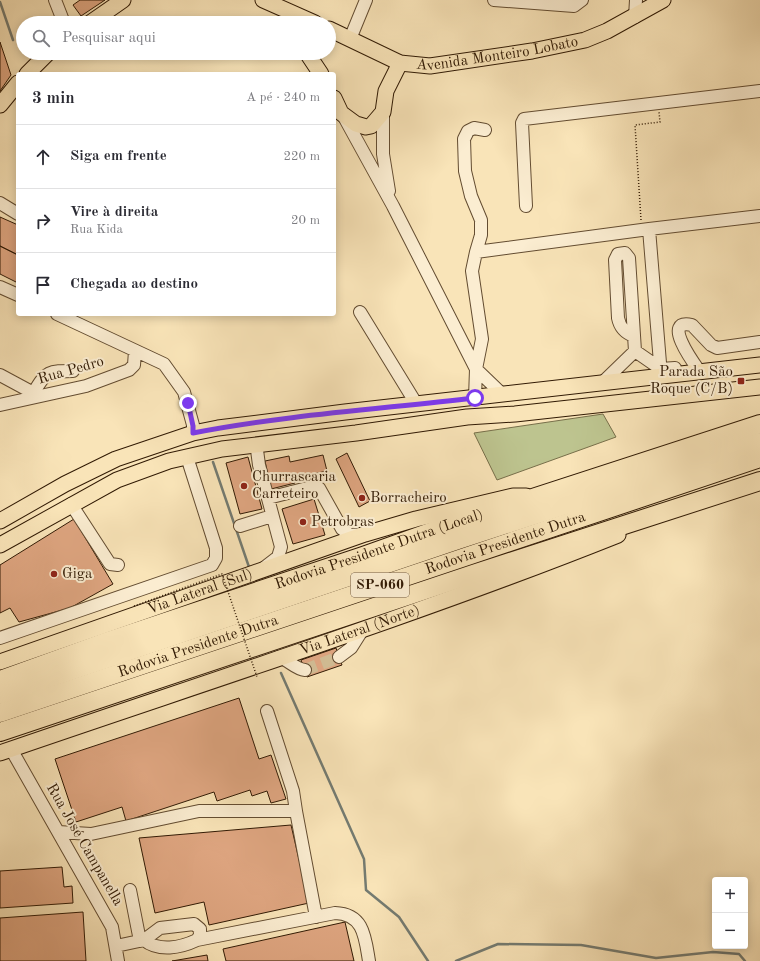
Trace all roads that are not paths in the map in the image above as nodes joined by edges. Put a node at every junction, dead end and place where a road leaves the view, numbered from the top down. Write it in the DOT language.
graph roads {
  1 [pos="55,0"];
  2 [pos="123,0"];
  3 [pos="366,0"];
  4 [pos="494,0"];
  5 [pos="582,0"];
  6 [pos="636,0"];
  7 [pos="663,0"];
  8 [pos="269,3"];
  9 [pos="61,16"];
  10 [pos="100,16"];
  11 [pos="281,16"];
  12 [pos="299,16"];
  13 [pos="635,17"];
  14 [pos="336,32"];
  15 [pos="350,39"];
  16 [pos="376,52"];
  17 [pos="41,60"];
  18 [pos="312,60"];
  19 [pos="318,60"];
  20 [pos="400,63"];
  21 [pos="29,72"];
  22 [pos="320,72"];
  23 [pos="321,72"];
  24 [pos="16,85"];
  25 [pos="386,91"];
  26 [pos="760,91"];
  27 [pos="336,102"];
  28 [pos="0,105"];
  29 [pos="383,112"];
  30 [pos="342,113"];
  31 [pos="485,130"];
  32 [pos="0,202"];
  33 [pos="392,206"];
  34 [pos="526,206"];
  35 [pos="16,213"];
  36 [pos="760,216"];
  37 [pos="646,230"];
  38 [pos="619,232"];
  39 [pos="476,252"];
  40 [pos="0,287"];
  41 [pos="16,294"];
  42 [pos="360,312"];
  43 [pos="61,316"];
  44 [pos="760,342"];
  45 [pos="135,351"];
  46 [pos="635,351"];
  47 [pos="760,365"];
  48 [pos="476,369"];
  49 [pos="698,369"];
  50 [pos="73,371"];
  51 [pos="661,373"];
  52 [pos="0,375"];
  53 [pos="603,382"];
  54 [pos="760,387"];
  55 [pos="508,393"];
  56 [pos="37,394"];
  57 [pos="475,398"];
  58 [pos="0,405"];
  59 [pos="417,405"];
  60 [pos="345,412"];
  61 [pos="515,414"];
  62 [pos="760,424"];
  63 [pos="193,433"];
  64 [pos="356,433"];
  65 [pos="760,442"];
  66 [pos="252,448"];
  67 [pos="187,456"];
  68 [pos="760,458"];
  69 [pos="159,464"];
  70 [pos="760,481"];
  71 [pos="715,496"];
  72 [pos="541,497"];
  73 [pos="268,498"];
  74 [pos="72,504"];
  75 [pos="272,516"];
  76 [pos="0,522"];
  77 [pos="240,526"];
  78 [pos="365,534"];
  79 [pos="0,546"];
  80 [pos="118,565"];
  81 [pos="259,572"];
  82 [pos="363,629"];
  83 [pos="0,638"];
  84 [pos="339,657"];
  85 [pos="279,658"];
  86 [pos="0,662"];
  87 [pos="305,670"];
  88 [pos="0,680"];
  89 [pos="0,695"];
  90 [pos="267,711"];
  91 [pos="0,713"];
  92 [pos="0,732"];
  93 [pos="6,751"];
  94 [pos="296,811"];
  95 [pos="58,832"];
  96 [pos="130,890"];
  97 [pos="316,917"];
  98 [pos="197,940"];
  99 [pos="142,941"];
  100 [pos="116,946"];
  101 [pos="118,961"];
  102 [pos="369,961"];
  1 -- 9 [label="street"];
  2 -- 10 [label="main road"];
  3 -- 15 [label="street"];
  4 -- 5 [label="street"];
  6 -- 13 [label="street"];
  7 -- 13 [label="main road, Avenida Monteiro Lobato"];
  8 -- 11 [label="main road"];
  8 -- 12 [label="main road"];
  13 -- 20 [label="main road, Avenida Monteiro Lobato"];
  14 -- 15 [label="main road, Avenida Monteiro Lobato"];
  15 -- 16 [label="main road, Avenida Monteiro Lobato"];
  16 -- 20 [label="main road, Avenida Monteiro Lobato"];
  16 -- 25 [label="main road"];
  17 -- 21 [label="main road"];
  18 -- 22 [label="main road"];
  19 -- 23 [label="main road"];
  20 -- 25 [label="main road"];
  24 -- 28 [label="main road"];
  25 -- 29 [label="main road"];
  26 -- 34 [label="street"];
  27 -- 30 [label="main road"];
  29 -- 30 [label="main road"];
  29 -- 33 [label="street"];
  30 -- 33 [label="street"];
  31 -- 39 [label="street"];
  32 -- 35 [label="street"];
  33 -- 48 [label="street"];
  36 -- 37 [label="street"];
  37 -- 38 [label="street"];
  37 -- 51 [label="street"];
  38 -- 39 [label="street"];
  38 -- 46 [label="street"];
  39 -- 48 [label="street"];
  40 -- 41 [label="street"];
  42 -- 59 [label="street"];
  43 -- 45 [label="street"];
  44 -- 49 [label="street"];
  45 -- 56 [label="street, Rua Pedro"];
  45 -- 63 [label="street"];
  46 -- 51 [label="street"];
  46 -- 53 [label="street"];
  47 -- 49 [label="main road"];
  48 -- 55 [label="street"];
  48 -- 57 [label="street"];
  49 -- 51 [label="main road"];
  50 -- 56 [label="street"];
  51 -- 53 [label="main road"];
  52 -- 56 [label="street"];
  53 -- 55 [label="main road"];
  54 -- 61 [label="main road"];
  55 -- 57 [label="main road"];
  55 -- 61 [label="main road"];
  56 -- 58 [label="street, Rua Pedro"];
  57 -- 59 [label="main road"];
  59 -- 60 [label="main road"];
  60 -- 63 [label="main road"];
  60 -- 64 [label="main road"];
  61 -- 64 [label="main road"];
  62 -- 72 [label="highway, Rodovia Presidente Dutra (Local) / SP-060"];
  63 -- 69 [label="main road"];
  63 -- 76 [label="main road"];
  64 -- 66 [label="main road"];
  65 -- 89 [label="highway, Rodovia Presidente Dutra / SP-060"];
  66 -- 67 [label="main road"];
  66 -- 73 [label="street"];
  67 -- 69 [label="main road"];
  67 -- 83 [label="street"];
  68 -- 91 [label="highway, Rodovia Presidente Dutra / SP-060"];
  69 -- 74 [label="main road"];
  70 -- 71 [label="highway, Rodovia Presidente Dutra / SP-060"];
  71 -- 82 [label="main road, Via Lateral (Norte)"];
  71 -- 92 [label="highway, Rodovia Presidente Dutra / SP-060"];
  72 -- 78 [label="main road, Via Lateral (Sul)"];
  72 -- 88 [label="highway, Rodovia Presidente Dutra (Local) / SP-060"];
  73 -- 75 [label="street"];
  73 -- 78 [label="street"];
  74 -- 79 [label="main road"];
  74 -- 80 [label="street"];
  75 -- 77 [label="street"];
  75 -- 81 [label="street"];
  78 -- 81 [label="main road, Via Lateral (Sul)"];
  81 -- 86 [label="main road, Via Lateral (Sul)"];
  82 -- 84 [label="street"];
  82 -- 85 [label="main road, Via Lateral (Norte)"];
  85 -- 87 [label="street"];
  85 -- 93 [label="main road, Via Lateral (Norte)"];
  90 -- 94 [label="street"];
  93 -- 95 [label="street, Rua José Campanella"];
  94 -- 95 [label="street"];
  94 -- 97 [label="street"];
  95 -- 100 [label="street, Rua José Campanella"];
  96 -- 99 [label="street"];
  97 -- 98 [label="street"];
  97 -- 102 [label="street"];
  98 -- 99 [label="street"];
  98 -- 99 [label="street"];
  99 -- 100 [label="street"];
  100 -- 101 [label="street, Rua José Campanella"];
}
